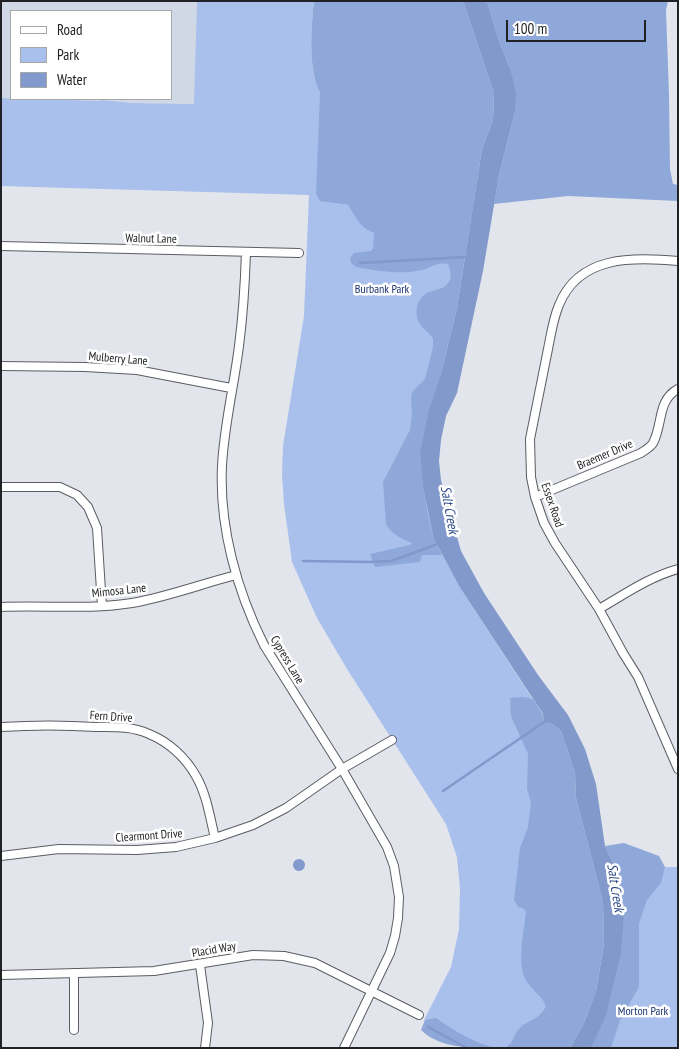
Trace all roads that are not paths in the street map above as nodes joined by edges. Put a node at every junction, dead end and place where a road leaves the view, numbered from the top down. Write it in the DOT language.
graph roads {
  1 [pos="1,246"];
  2 [pos="246,252"];
  3 [pos="299,253"];
  4 [pos="678,261"];
  5 [pos="1,366"];
  6 [pos="231,388"];
  7 [pos="678,390"];
  8 [pos="1,487"];
  9 [pos="535,497"];
  10 [pos="678,569"];
  11 [pos="236,575"];
  12 [pos="102,606"];
  13 [pos="1,608"];
  14 [pos="599,610"];
  15 [pos="1,728"];
  16 [pos="392,740"];
  17 [pos="342,769"];
  18 [pos="678,770"];
  19 [pos="215,838"];
  20 [pos="1,856"];
  21 [pos="200,964"];
  22 [pos="74,973"];
  23 [pos="1,975"];
  24 [pos="372,991"];
  25 [pos="419,1014"];
  26 [pos="74,1030"];
  27 [pos="205,1048"];
  28 [pos="344,1048"];
  1 -- 2 [label="street, Walnut Lane"];
  2 -- 3 [label="street, Walnut Lane"];
  2 -- 6 [label="street, Cypress Lane"];
  4 -- 9 [label="street, Essex Road"];
  5 -- 6 [label="street, Mulberry Lane"];
  6 -- 11 [label="street, Cypress Lane"];
  7 -- 9 [label="street, Braemer Drive"];
  8 -- 12 [label="street"];
  9 -- 14 [label="street, Essex Road"];
  10 -- 14 [label="street"];
  11 -- 12 [label="street, Mimosa Lane"];
  11 -- 17 [label="street, Cypress Lane"];
  12 -- 13 [label="street, Mimosa Lane"];
  14 -- 18 [label="street, Essex Road"];
  15 -- 19 [label="street, Fern Drive"];
  16 -- 17 [label="street, Clearmont Drive"];
  17 -- 19 [label="street, Clearmont Drive"];
  17 -- 24 [label="street, Cypress Lane"];
  19 -- 20 [label="street, Clearmont Drive"];
  21 -- 22 [label="street, Placid Way"];
  21 -- 24 [label="street, Placid Way"];
  21 -- 27 [label="street"];
  22 -- 23 [label="street, Placid Way"];
  22 -- 26 [label="street"];
  24 -- 25 [label="street, Placid Way"];
  24 -- 28 [label="street, Cypress Lane"];
}
